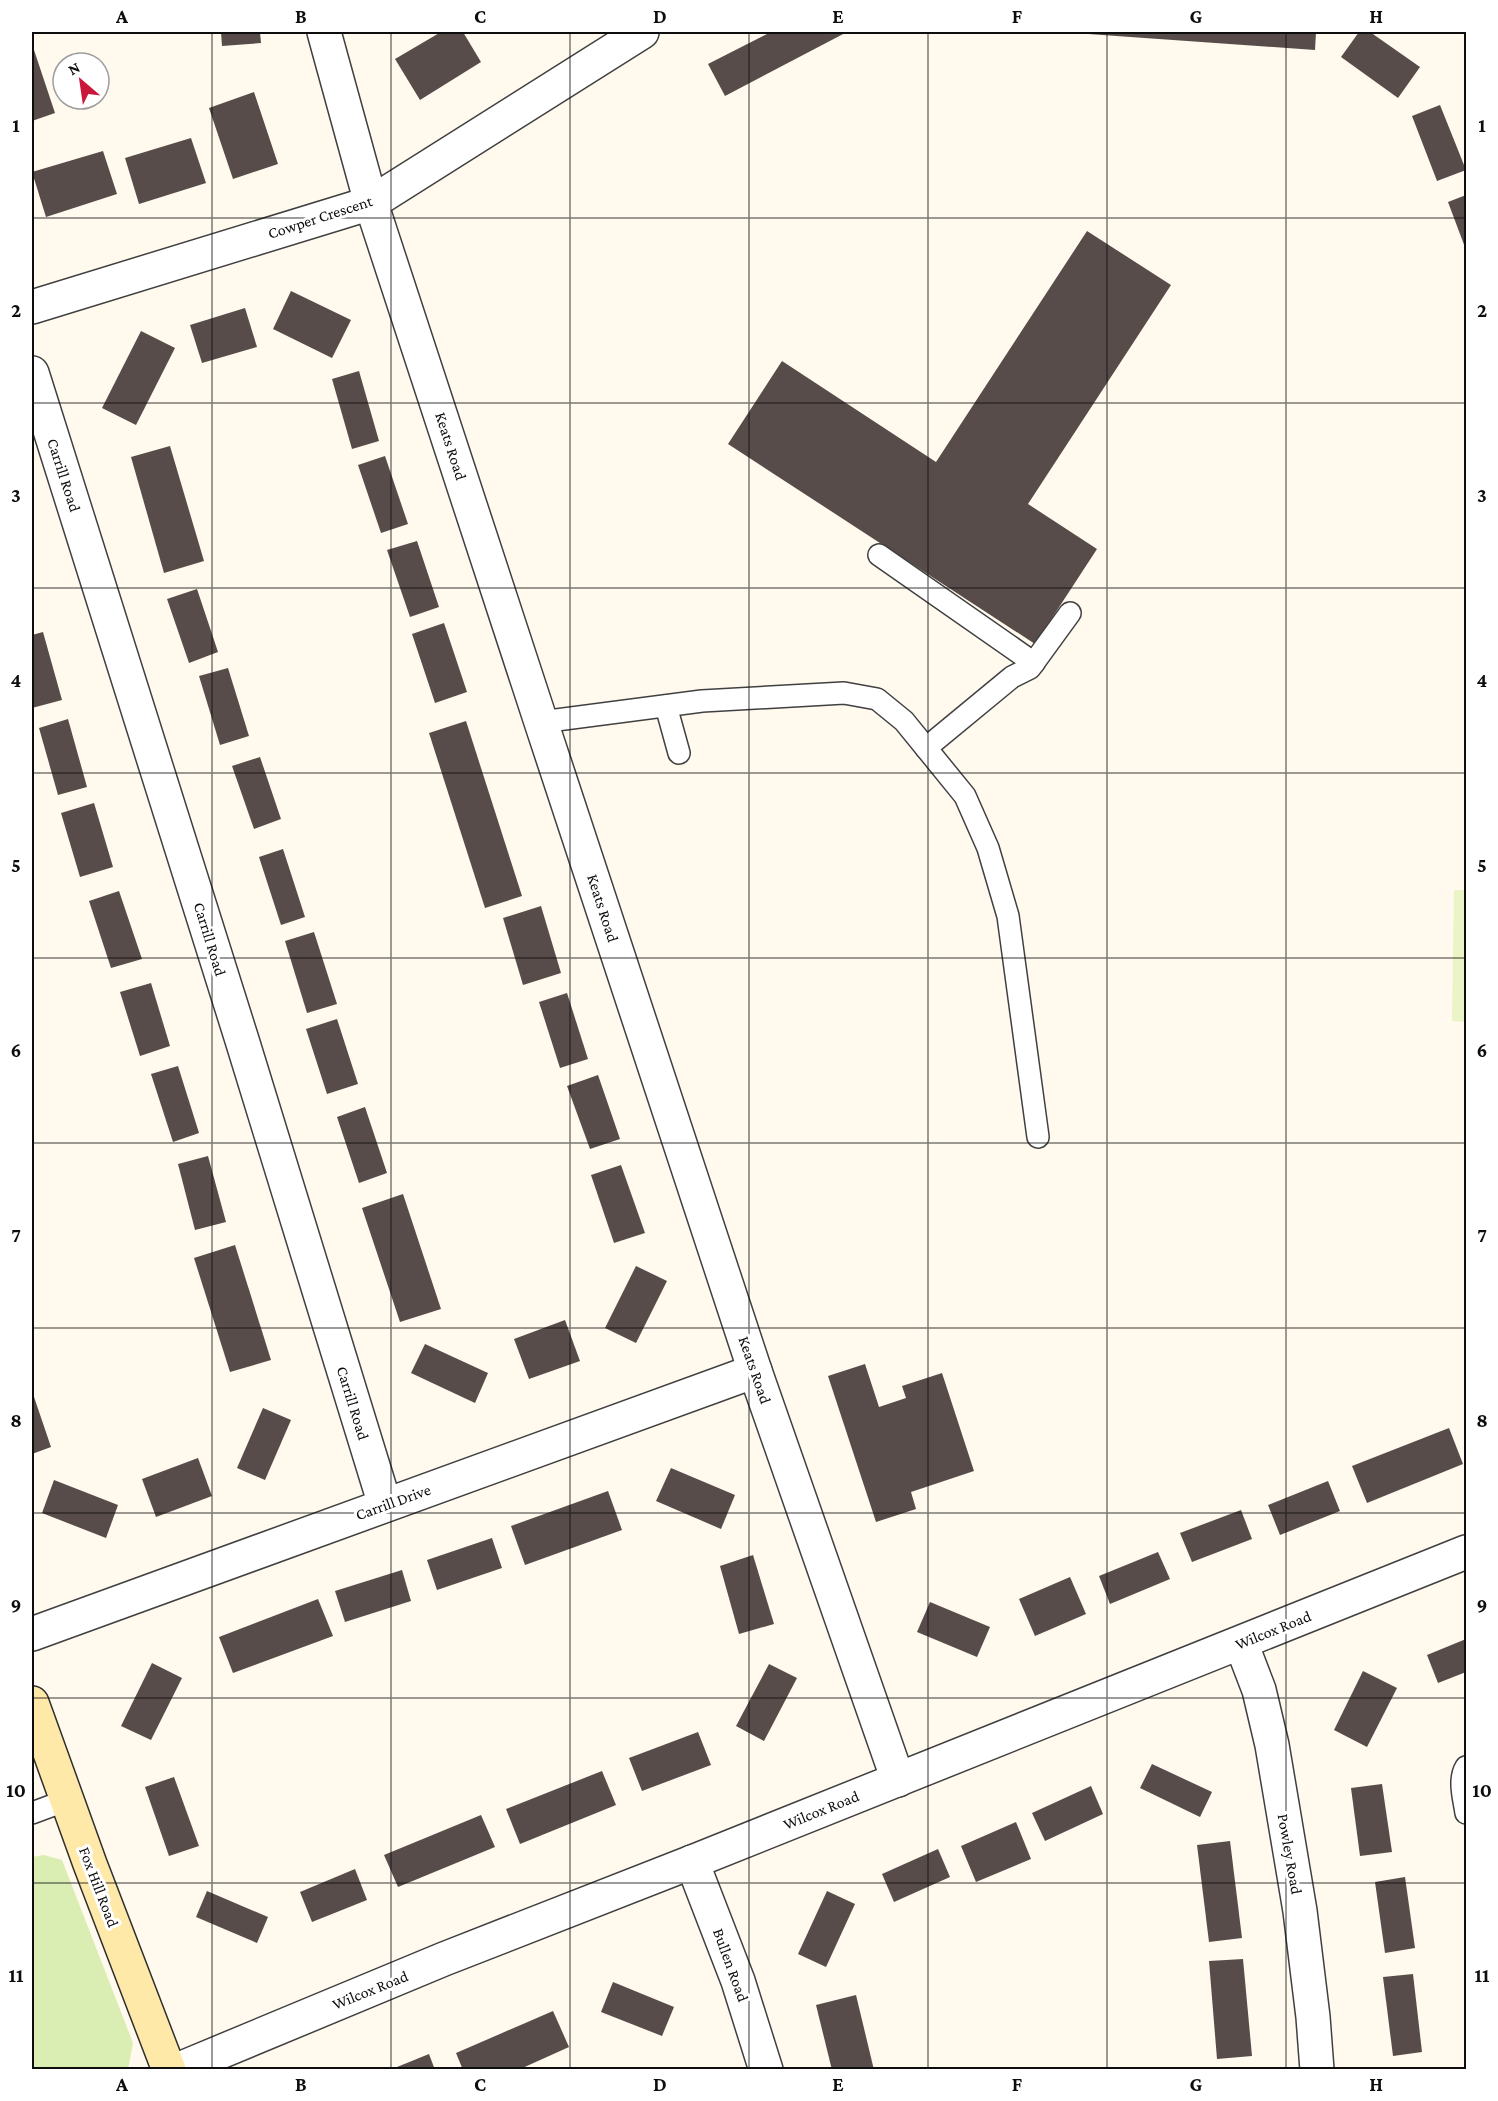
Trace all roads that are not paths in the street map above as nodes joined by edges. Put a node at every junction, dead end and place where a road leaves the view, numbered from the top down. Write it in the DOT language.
graph roads {
  1 [pos="324,32"];
  2 [pos="642,32"];
  3 [pos="371,203"];
  4 [pos="32,307"];
  5 [pos="32,373"];
  6 [pos="40,428"];
  7 [pos="879,555"];
  8 [pos="1070,613"];
  9 [pos="1034,663"];
  10 [pos="666,706"];
  11 [pos="541,722"];
  12 [pos="926,748"];
  13 [pos="679,753"];
  14 [pos="1038,1137"];
  15 [pos="755,1371"];
  16 [pos="385,1505"];
  17 [pos="1467,1552"];
  18 [pos="32,1634"];
  19 [pos="1241,1643"];
  20 [pos="32,1703"];
  21 [pos="1467,1767"];
  22 [pos="898,1780"];
  23 [pos="67,1800"];
  24 [pos="32,1813"];
  25 [pos="1467,1813"];
  26 [pos="692,1862"];
  27 [pos="169,2070"];
  28 [pos="177,2070"];
  29 [pos="766,2070"];
  30 [pos="1317,2070"];
  1 -- 3 [label="street, Keats Road"];
  2 -- 3 [label="street, Cowper Crescent"];
  3 -- 4 [label="street, Cowper Crescent"];
  3 -- 11 [label="street, Keats Road"];
  5 -- 6 [label="street, Carrill Road"];
  6 -- 16 [label="street, Carrill Road"];
  7 -- 9 [label="lane"];
  8 -- 9 [label="lane"];
  9 -- 12 [label="lane"];
  10 -- 11 [label="lane"];
  10 -- 12 [label="lane"];
  10 -- 13 [label="lane"];
  11 -- 15 [label="street, Keats Road"];
  12 -- 14 [label="lane"];
  15 -- 16 [label="street, Carrill Drive"];
  15 -- 22 [label="street, Keats Road"];
  16 -- 18 [label="street, Carrill Drive"];
  17 -- 19 [label="street, Wilcox Road"];
  19 -- 22 [label="street, Wilcox Road"];
  19 -- 30 [label="street, Powley Road"];
  20 -- 23 [label="street, Fox Hill Road"];
  21 -- 25 [label="lane"];
  22 -- 26 [label="street, Wilcox Road"];
  23 -- 24 [label="lane"];
  23 -- 27 [label="street, Fox Hill Road"];
  26 -- 28 [label="street, Wilcox Road"];
  26 -- 29 [label="street, Bullen Road"];
}
